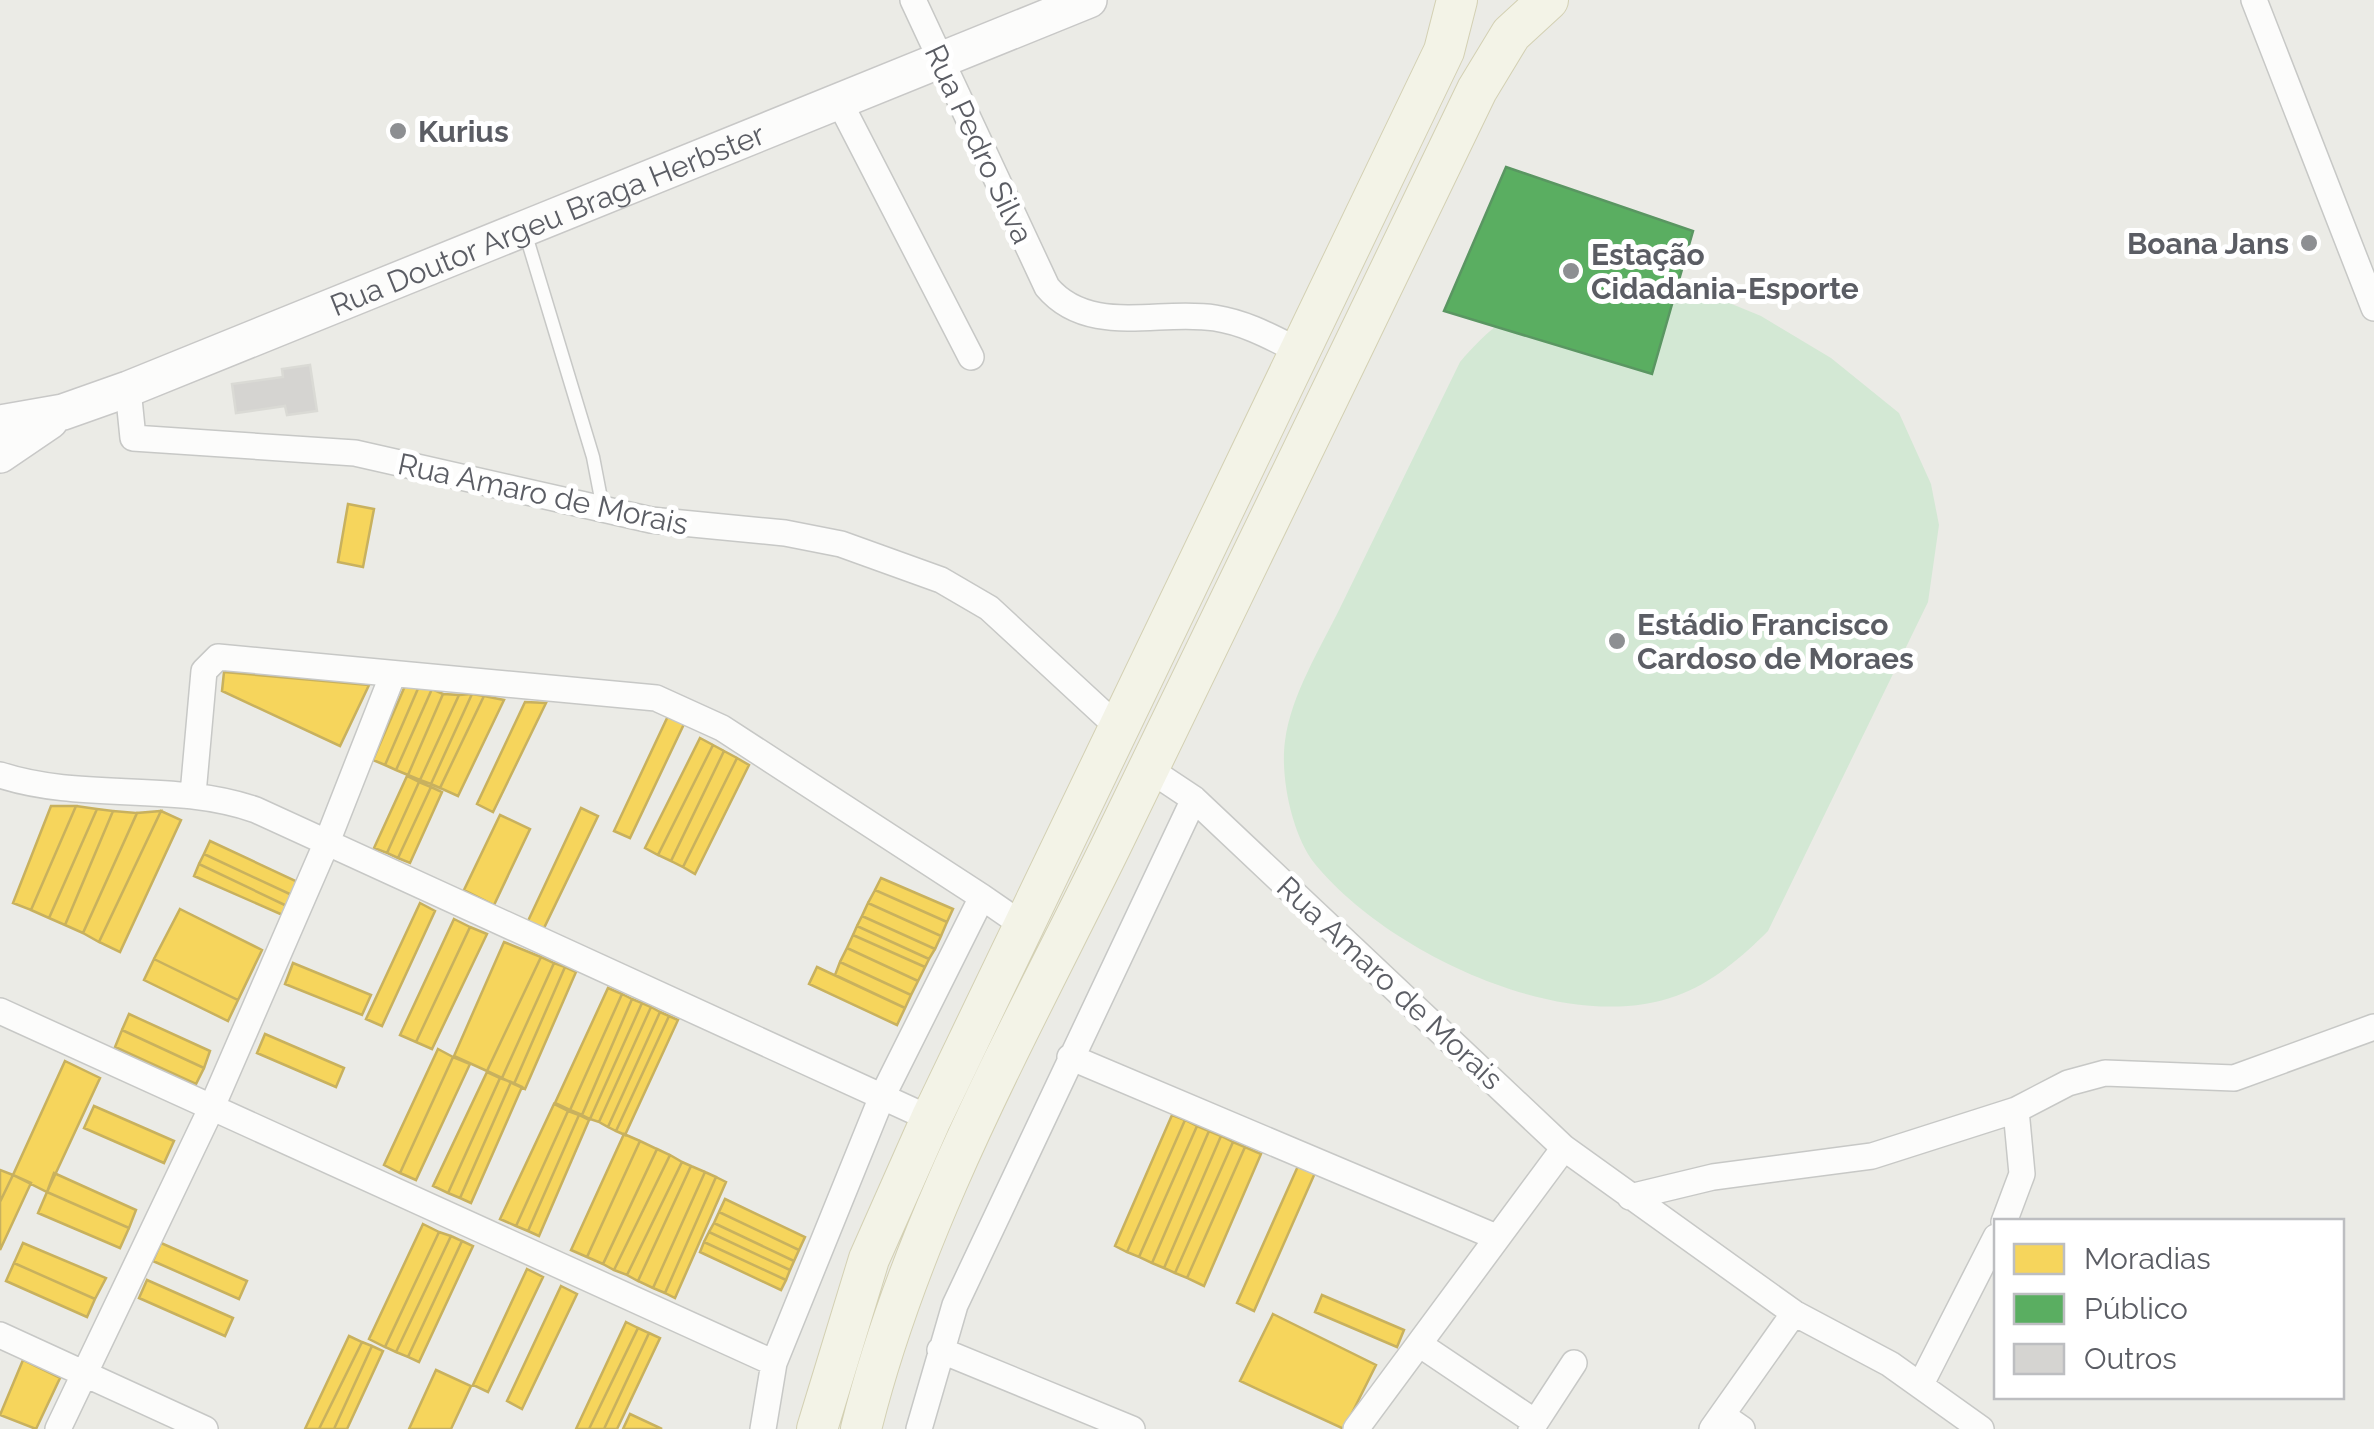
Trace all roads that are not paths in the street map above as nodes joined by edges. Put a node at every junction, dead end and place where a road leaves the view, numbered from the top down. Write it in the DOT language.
graph roads {
  1 [pos="913,0"];
  2 [pos="1090,0"];
  3 [pos="1457,0"];
  4 [pos="1548,0"];
  5 [pos="2254,0"];
  6 [pos="939,63"];
  7 [pos="840,103"];
  8 [pos="525,230"];
  9 [pos="2374,308"];
  10 [pos="1301,352"];
  11 [pos="971,358"];
  12 [pos="128,389"];
  13 [pos="63,412"];
  14 [pos="0,424"];
  15 [pos="0,436"];
  16 [pos="0,455"];
  17 [pos="603,509"];
  18 [pos="393,674"];
  19 [pos="1121,730"];
  20 [pos="1149,769"];
  21 [pos="0,776"];
  22 [pos="193,794"];
  23 [pos="1194,800"];
  24 [pos="327,842"];
  25 [pos="982,897"];
  26 [pos="1024,926"];
  27 [pos="0,1010"];
  28 [pos="2374,1026"];
  29 [pos="1070,1057"];
  30 [pos="881,1099"];
  31 [pos="210,1109"];
  32 [pos="2016,1110"];
  33 [pos="931,1120"];
  34 [pos="1564,1148"];
  35 [pos="1630,1197"];
  36 [pos="2005,1219"];
  37 [pos="1496,1237"];
  38 [pos="1994,1241"];
  39 [pos="1794,1313"];
  40 [pos="0,1335"];
  41 [pos="1418,1344"];
  42 [pos="940,1350"];
  43 [pos="774,1363"];
  44 [pos="1574,1364"];
  45 [pos="84,1375"];
  46 [pos="1921,1384"];
  47 [pos="1726,1424"];
  48 [pos="1533,1425"];
  49 [pos="58,1429"];
  50 [pos="206,1429"];
  51 [pos="764,1429"];
  52 [pos="817,1429"];
  53 [pos="861,1429"];
  54 [pos="919,1429"];
  55 [pos="1132,1429"];
  56 [pos="1356,1429"];
  57 [pos="1981,1429"];
  1 -- 6 [label="street, Rua Pedro Silva"];
  2 -- 6 [label="street, Rua Doutor Argeu Braga Herbster"];
  3 -- 10 [label="main road"];
  4 -- 20 [label="main road"];
  5 -- 9 [label="street"];
  6 -- 7 [label="street, Rua Doutor Argeu Braga Herbster"];
  6 -- 10 [label="street, Rua Pedro Silva"];
  7 -- 8 [label="street, Rua Doutor Argeu Braga Herbster"];
  7 -- 11 [label="street"];
  8 -- 12 [label="street, Rua Doutor Argeu Braga Herbster"];
  8 -- 17 [label="lane"];
  10 -- 19 [label="main road"];
  12 -- 13 [label="street, Rua Doutor Argeu Braga Herbster"];
  12 -- 17 [label="street, Rua Amaro de Morais"];
  13 -- 14 [label="street, Rua Doutor Argeu Braga Herbster"];
  13 -- 15 [label="street"];
  13 -- 16 [label="street"];
  17 -- 19 [label="street, Rua Amaro de Morais"];
  18 -- 22 [label="street"];
  18 -- 24 [label="street"];
  18 -- 25 [label="street"];
  19 -- 26 [label="main road"];
  20 -- 23 [label="street, Rua Amaro de Morais"];
  20 -- 53 [label="main road"];
  21 -- 22 [label="street"];
  22 -- 24 [label="street"];
  23 -- 29 [label="street"];
  23 -- 34 [label="street, Rua Amaro de Morais"];
  24 -- 30 [label="street"];
  24 -- 31 [label="street"];
  25 -- 26 [label="street"];
  25 -- 30 [label="street"];
  26 -- 33 [label="main road"];
  27 -- 31 [label="street"];
  28 -- 32 [label="street"];
  29 -- 37 [label="street"];
  29 -- 42 [label="street"];
  30 -- 33 [label="street"];
  30 -- 43 [label="street"];
  31 -- 43 [label="street"];
  31 -- 45 [label="street"];
  32 -- 35 [label="street"];
  32 -- 36 [label="street"];
  33 -- 52 [label="main road"];
  34 -- 35 [label="street, Rua Amaro de Morais"];
  34 -- 37 [label="street"];
  35 -- 39 [label="street, Rua Amaro de Morais"];
  37 -- 41 [label="street"];
  38 -- 46 [label="street"];
  39 -- 46 [label="street, Rua Amaro de Morais"];
  39 -- 47 [label="street"];
  40 -- 45 [label="street"];
  41 -- 48 [label="street"];
  41 -- 56 [label="street"];
  42 -- 54 [label="street"];
  42 -- 55 [label="street"];
  43 -- 51 [label="street"];
  44 -- 48 [label="street"];
  45 -- 49 [label="street"];
  45 -- 50 [label="street"];
  46 -- 57 [label="street, Rua Amaro de Morais"];
}
